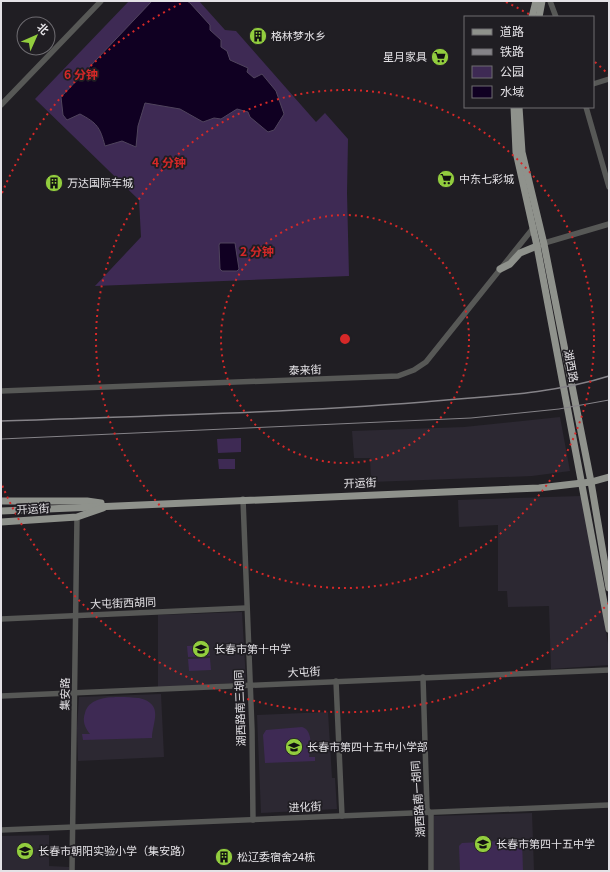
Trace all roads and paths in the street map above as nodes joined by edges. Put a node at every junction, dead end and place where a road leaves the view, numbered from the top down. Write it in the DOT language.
graph roads {
  1 [pos="101,1"];
  2 [pos="536,1"];
  3 [pos="542,1"];
  4 [pos="550,1"];
  5 [pos="532,16"];
  6 [pos="539,16"];
  7 [pos="556,16"];
  8 [pos="609,79"];
  9 [pos="594,84"];
  10 [pos="1,105"];
  11 [pos="514,108"];
  12 [pos="519,108"];
  13 [pos="586,108"];
  14 [pos="609,187"];
  15 [pos="538,222"];
  16 [pos="609,224"];
  17 [pos="533,229"];
  18 [pos="540,245"];
  19 [pos="500,269"];
  20 [pos="1,391"];
  21 [pos="609,477"];
  22 [pos="591,482"];
  23 [pos="583,483"];
  24 [pos="243,499"];
  25 [pos="1,501"];
  26 [pos="111,505"];
  27 [pos="1,511"];
  28 [pos="77,517"];
  29 [pos="1,522"];
  30 [pos="609,588"];
  31 [pos="246,608"];
  32 [pos="75,615"];
  33 [pos="1,619"];
  34 [pos="609,629"];
  35 [pos="609,670"];
  36 [pos="423,677"];
  37 [pos="336,681"];
  38 [pos="250,685"];
  39 [pos="75,693"];
  40 [pos="1,696"];
  41 [pos="609,805"];
  42 [pos="429,812"];
  43 [pos="342,816"];
  44 [pos="253,820"];
  45 [pos="72,828"];
  46 [pos="1,830"];
  47 [pos="72,871"];
  48 [pos="431,871"];
  1 -- 10 [label="street"];
  2 -- 5 [label="main road"];
  3 -- 6 [label="main road"];
  4 -- 7 [label="street"];
  8 -- 9 [label="street"];
  11 -- 17 [label="main road, 湖西路"];
  12 -- 15 [label="main road, 湖西路"];
  13 -- 14 [label="street"];
  15 -- 17 [label="street, 泰来街"];
  15 -- 18 [label="main road, 湖西路"];
  16 -- 18 [label="street"];
  17 -- 18 [label="main road, 湖西路"];
  17 -- 19 [label="street, 泰来街"];
  18 -- 19 [label="main road"];
  18 -- 22 [label="main road, 湖西路"];
  18 -- 23 [label="main road, 湖西路"];
  19 -- 20 [label="street, 泰来街"];
  21 -- 22 [label="main road, 开运街"];
  22 -- 23 [label="main road, 开运街"];
  22 -- 30 [label="main road, 湖西路"];
  23 -- 24 [label="main road, 开运街"];
  23 -- 34 [label="main road, 湖西路"];
  24 -- 26 [label="main road, 开运街"];
  24 -- 31 [label="street, 湖西路南三胡同"];
  25 -- 26 [label="main road, 开运街"];
  26 -- 27 [label="main road, 开运街"];
  26 -- 28 [label="main road, 开运街"];
  28 -- 29 [label="main road, 开运街"];
  28 -- 32 [label="street, 集安路"];
  31 -- 32 [label="street, 大屯街西胡同"];
  31 -- 38 [label="street, 湖西路南三胡同"];
  32 -- 33 [label="street, 大屯街西胡同"];
  32 -- 39 [label="street, 集安路"];
  35 -- 36 [label="street, 大屯街"];
  36 -- 37 [label="street, 大屯街"];
  36 -- 42 [label="street, 湖西路南一胡同"];
  37 -- 38 [label="street, 大屯街"];
  37 -- 43 [label="street"];
  38 -- 39 [label="street, 大屯街"];
  38 -- 44 [label="street, 湖西路南三胡同"];
  39 -- 40 [label="street, 大屯街"];
  39 -- 45 [label="street, 集安路"];
  41 -- 42 [label="street, 进化街"];
  42 -- 43 [label="street, 进化街"];
  42 -- 48 [label="street, 湖西路南一胡同"];
  43 -- 44 [label="street, 进化街"];
  44 -- 45 [label="street, 进化街"];
  45 -- 46 [label="street, 进化街"];
  45 -- 47 [label="street, 集安路"];
}
